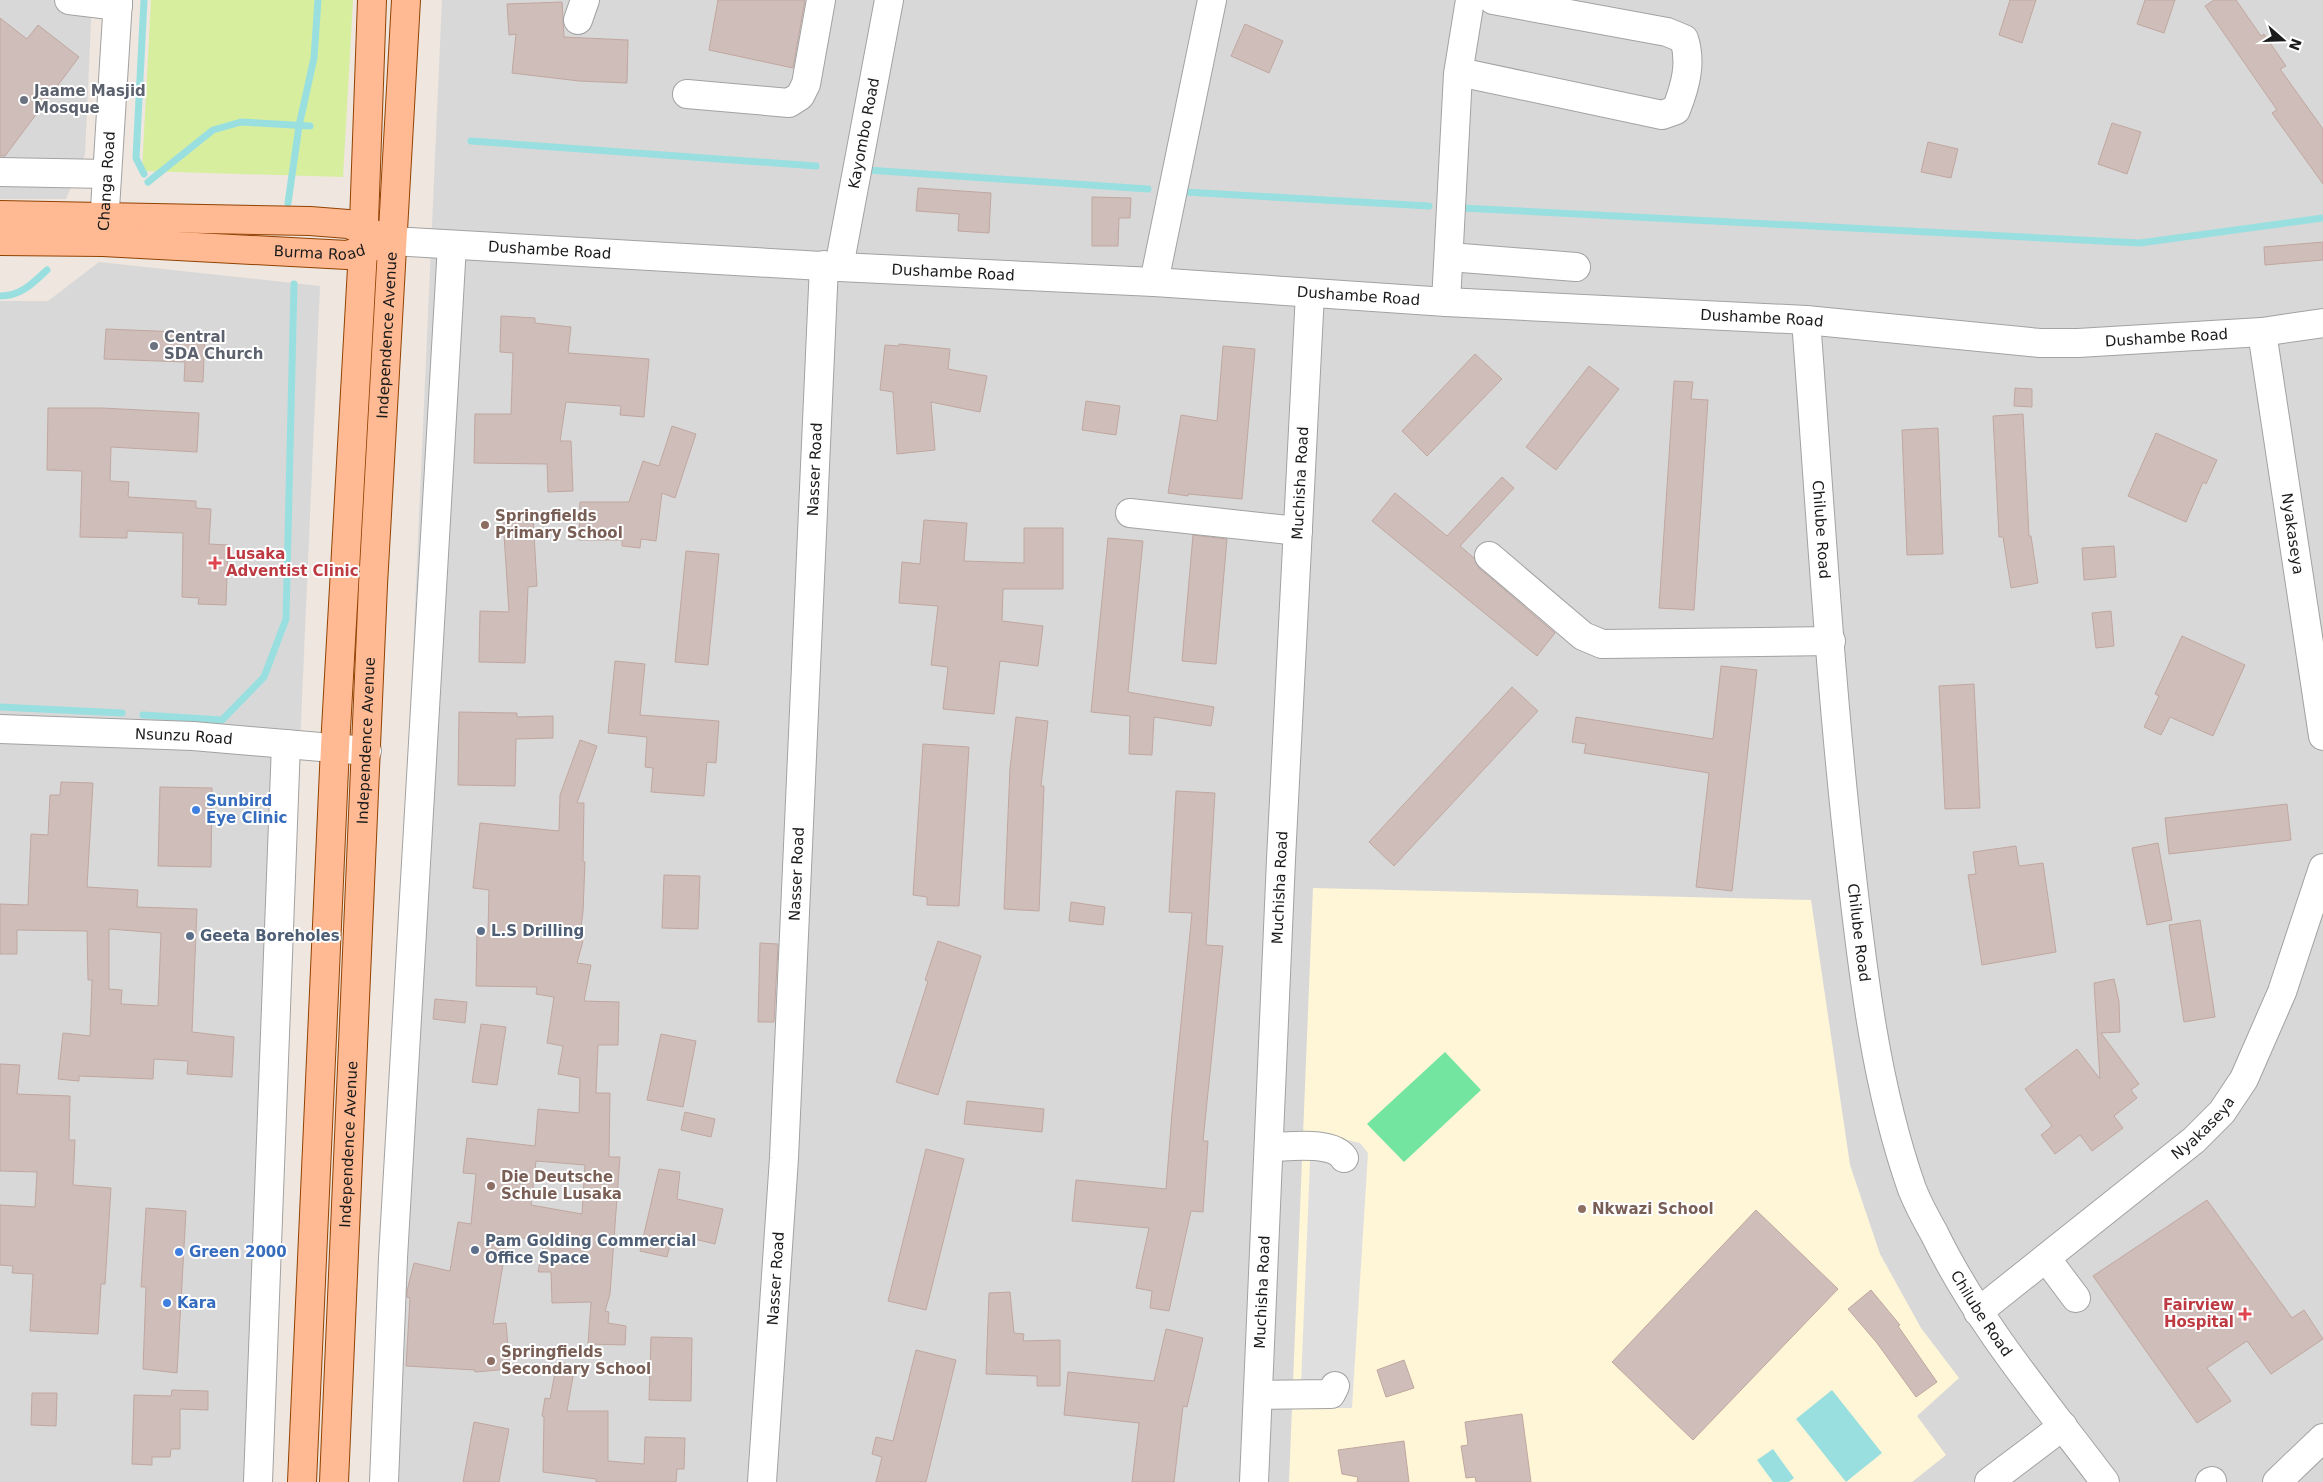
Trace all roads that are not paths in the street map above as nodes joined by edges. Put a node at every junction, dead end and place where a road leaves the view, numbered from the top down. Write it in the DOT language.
graph roads {
  1 [pos="69,0"];
  2 [pos="372,0"];
  3 [pos="406,0"];
  4 [pos="821,0"];
  5 [pos="889,0"];
  6 [pos="1212,0"];
  7 [pos="1470,0"];
  8 [pos="1493,0"];
  9 [pos="118,3"];
  10 [pos="1458,80"];
  11 [pos="687,94"];
  12 [pos="0,172"];
  13 [pos="107,174"];
  14 [pos="0,214"];
  15 [pos="104,230"];
  16 [pos="363,240"];
  17 [pos="0,241"];
  18 [pos="392,241"];
  19 [pos="452,244"];
  20 [pos="1449,257"];
  21 [pos="831,266"];
  22 [pos="1576,266"];
  23 [pos="1154,282"];
  24 [pos="1310,293"];
  25 [pos="1446,302"];
  26 [pos="1806,320"];
  27 [pos="2323,323"];
  28 [pos="2262,332"];
  29 [pos="1130,513"];
  30 [pos="1298,531"];
  31 [pos="1489,556"];
  32 [pos="1831,641"];
  33 [pos="0,729"];
  34 [pos="2323,736"];
  35 [pos="286,744"];
  36 [pos="335,748"];
  37 [pos="367,750"];
  38 [pos="2323,868"];
  39 [pos="1269,1147"];
  40 [pos="1344,1158"];
  41 [pos="2046,1258"];
  42 [pos="2076,1298"];
  43 [pos="1978,1312"];
  44 [pos="1335,1386"];
  45 [pos="1258,1395"];
  46 [pos="2063,1426"];
  47 [pos="2323,1438"];
  48 [pos="258,1482"];
  49 [pos="302,1482"];
  50 [pos="334,1482"];
  51 [pos="384,1482"];
  52 [pos="762,1482"];
  53 [pos="1254,1482"];
  54 [pos="1989,1482"];
  55 [pos="2105,1482"];
  56 [pos="2277,1482"];
  1 -- 9 [label="street"];
  2 -- 16 [label="main road, Independence Avenue"];
  3 -- 18 [label="main road, Independence Avenue"];
  4 -- 11 [label="street"];
  5 -- 21 [label="street, Kayombo Road"];
  6 -- 23 [label="street"];
  7 -- 10 [label="street"];
  8 -- 10 [label="street"];
  9 -- 13 [label="street, Changa Road"];
  10 -- 20 [label="street"];
  12 -- 13 [label="street"];
  13 -- 15 [label="street, Changa Road"];
  14 -- 15 [label="main road, Burma Road"];
  15 -- 16 [label="main road, Burma Road"];
  15 -- 17 [label="main road, Burma Road"];
  16 -- 18 [label="main road, Burma Road"];
  16 -- 36 [label="main road, Independence Avenue"];
  18 -- 19 [label="street, Dushambe Road"];
  18 -- 37 [label="main road, Independence Avenue"];
  19 -- 21 [label="street, Dushambe Road"];
  19 -- 51 [label="street"];
  20 -- 22 [label="street"];
  20 -- 25 [label="street"];
  21 -- 23 [label="street, Dushambe Road"];
  21 -- 52 [label="street, Nasser Road"];
  23 -- 24 [label="street, Dushambe Road"];
  24 -- 25 [label="street, Dushambe Road"];
  24 -- 30 [label="street, Muchisha Road"];
  25 -- 26 [label="street, Dushambe Road"];
  26 -- 28 [label="street, Dushambe Road"];
  26 -- 32 [label="street, Chilube Road"];
  27 -- 28 [label="street, Dushambe Road"];
  28 -- 34 [label="street, Nyakaseya"];
  29 -- 30 [label="street"];
  30 -- 39 [label="street, Muchisha Road"];
  31 -- 32 [label="street"];
  32 -- 43 [label="street, Chilube Road"];
  33 -- 35 [label="street, Nsunzu Road"];
  35 -- 36 [label="street, Nsunzu Road"];
  35 -- 48 [label="street"];
  36 -- 37 [label="street, Nsunzu Road"];
  36 -- 49 [label="main road, Independence Avenue"];
  37 -- 50 [label="main road, Independence Avenue"];
  38 -- 41 [label="street, Nyakaseya"];
  39 -- 40 [label="street"];
  39 -- 45 [label="street, Muchisha Road"];
  41 -- 42 [label="street"];
  41 -- 43 [label="street, Nyakaseya"];
  43 -- 46 [label="street, Chilube Road"];
  44 -- 45 [label="street"];
  45 -- 53 [label="street, Muchisha Road"];
  46 -- 54 [label="street"];
  46 -- 55 [label="street, Chilube Road"];
  47 -- 56 [label="street"];
}
